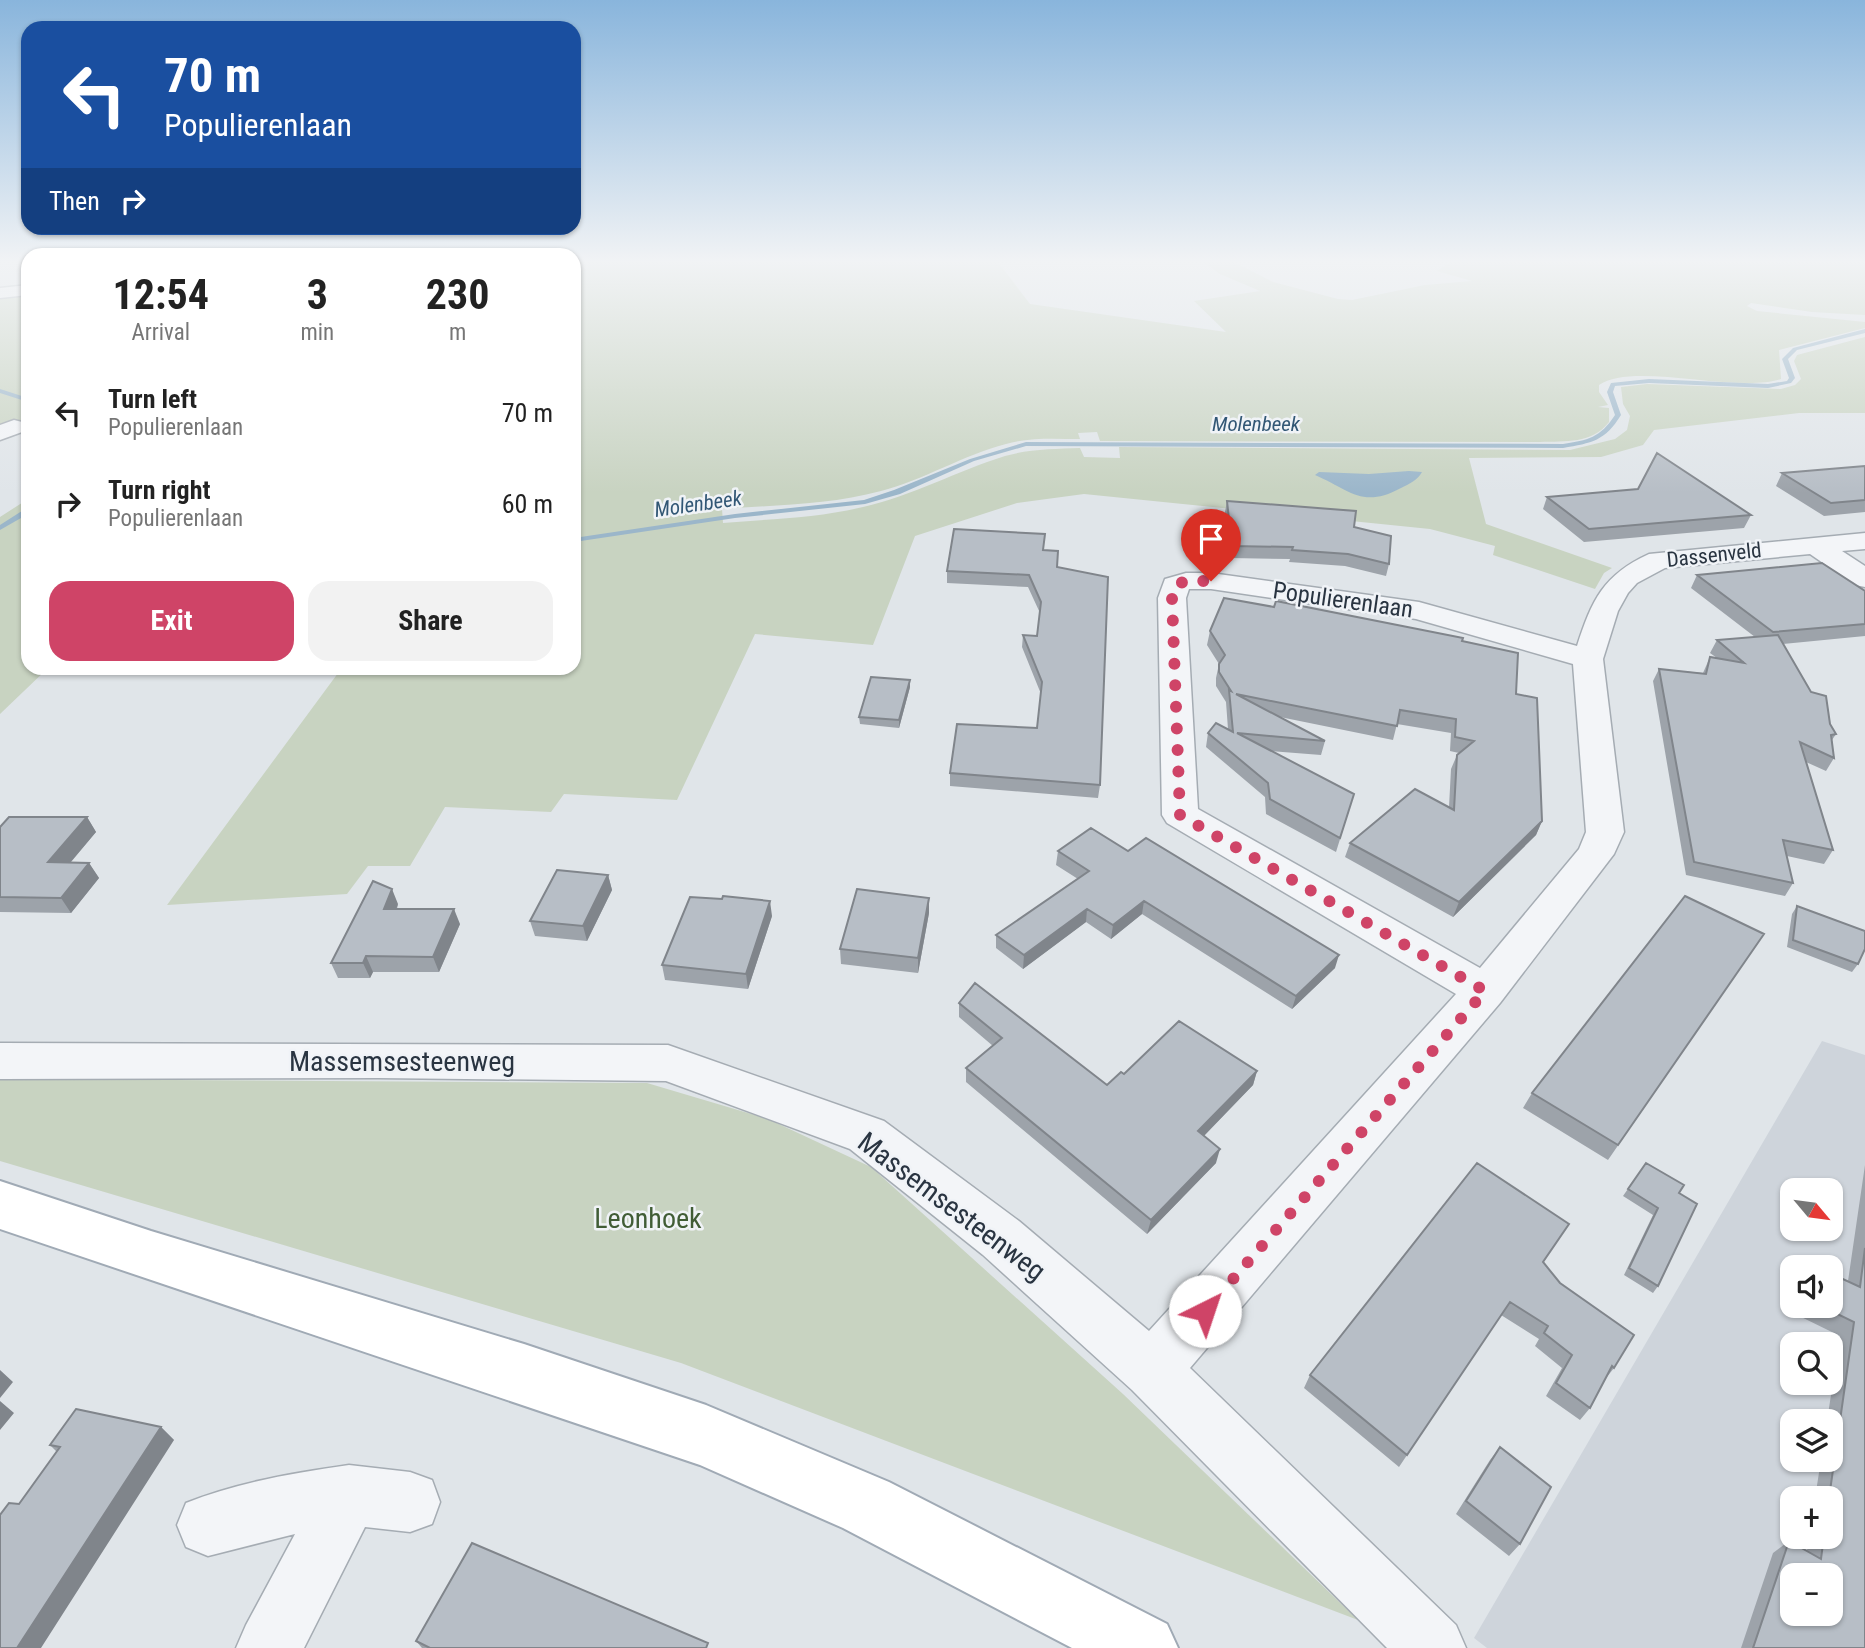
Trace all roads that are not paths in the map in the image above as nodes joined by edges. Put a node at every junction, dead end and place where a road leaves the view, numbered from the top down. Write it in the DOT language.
graph roads {
  1 [pos="1865,541"];
  2 [pos="1815,545"];
  3 [pos="1865,579"];
  4 [pos="1588,659"];
  5 [pos="1485,991"];
  6 [pos="0,1061"];
  7 [pos="0,1205"];
  8 [pos="1152,1370"];
  9 [pos="349,1495"];
  10 [pos="410,1502"];
  11 [pos="208,1525"];
  12 [pos="269,1648"];
  13 [pos="1143,1648"];
  14 [pos="1433,1648"];
  1 -- 2 [label="street, Dassenveld"];
  2 -- 3 [label="street"];
  2 -- 4 [label="street, Dassenveld"];
  4 -- 5 [label="street"];
  4 -- 5 [label="street, Populierenlaan"];
  5 -- 8 [label="street"];
  6 -- 8 [label="street, Massemsesteenweg"];
  7 -- 13 [label="main road"];
  8 -- 14 [label="street, Massemsesteenweg"];
  9 -- 10 [label="street"];
  9 -- 11 [label="street"];
  9 -- 12 [label="street"];
}
